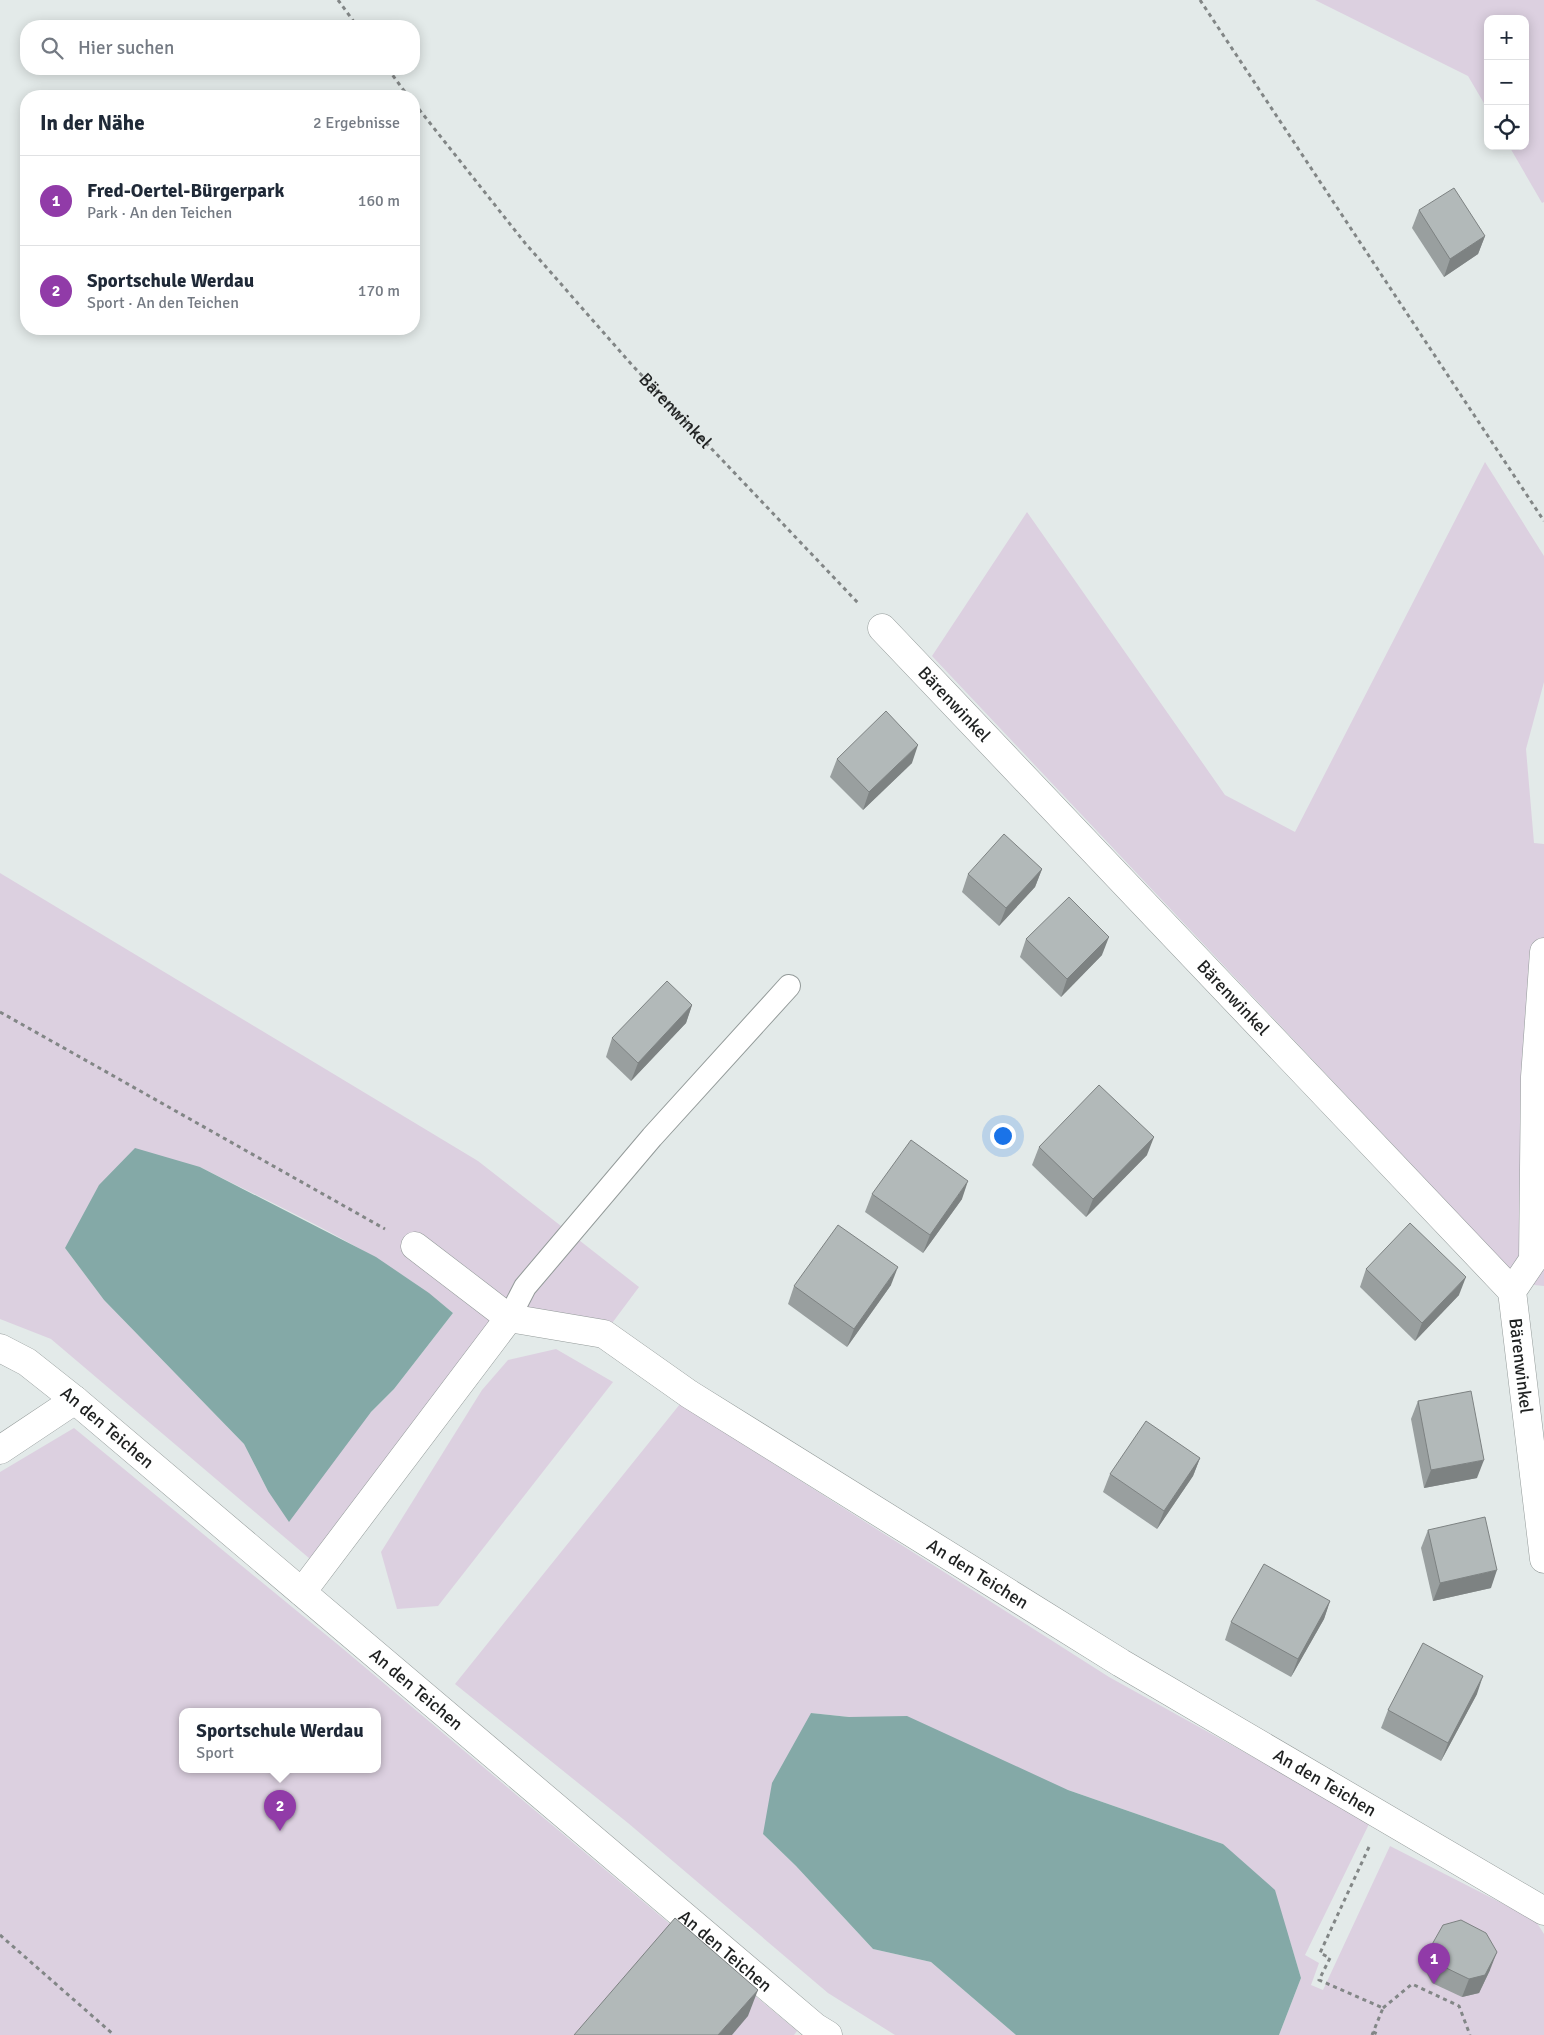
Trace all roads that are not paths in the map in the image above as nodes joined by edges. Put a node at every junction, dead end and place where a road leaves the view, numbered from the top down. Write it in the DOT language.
graph roads {
  1 [pos="882,628"];
  2 [pos="1544,952"];
  3 [pos="790,986"];
  4 [pos="415,1246"];
  5 [pos="1512,1291"];
  6 [pos="508,1318"];
  7 [pos="0,1348"];
  8 [pos="75,1400"];
  9 [pos="0,1450"];
  10 [pos="1544,1559"];
  11 [pos="302,1592"];
  12 [pos="1544,1911"];
  13 [pos="828,2035"];
  1 -- 5 [label="street, Bärenwinkel"];
  2 -- 5 [label="street"];
  3 -- 6 [label="lane"];
  4 -- 6 [label="street, An den Teichen"];
  5 -- 10 [label="street, Bärenwinkel"];
  6 -- 11 [label="street"];
  6 -- 12 [label="street, An den Teichen"];
  7 -- 8 [label="street, An den Teichen"];
  8 -- 9 [label="street"];
  8 -- 11 [label="street, An den Teichen"];
  11 -- 13 [label="street, An den Teichen"];
}
